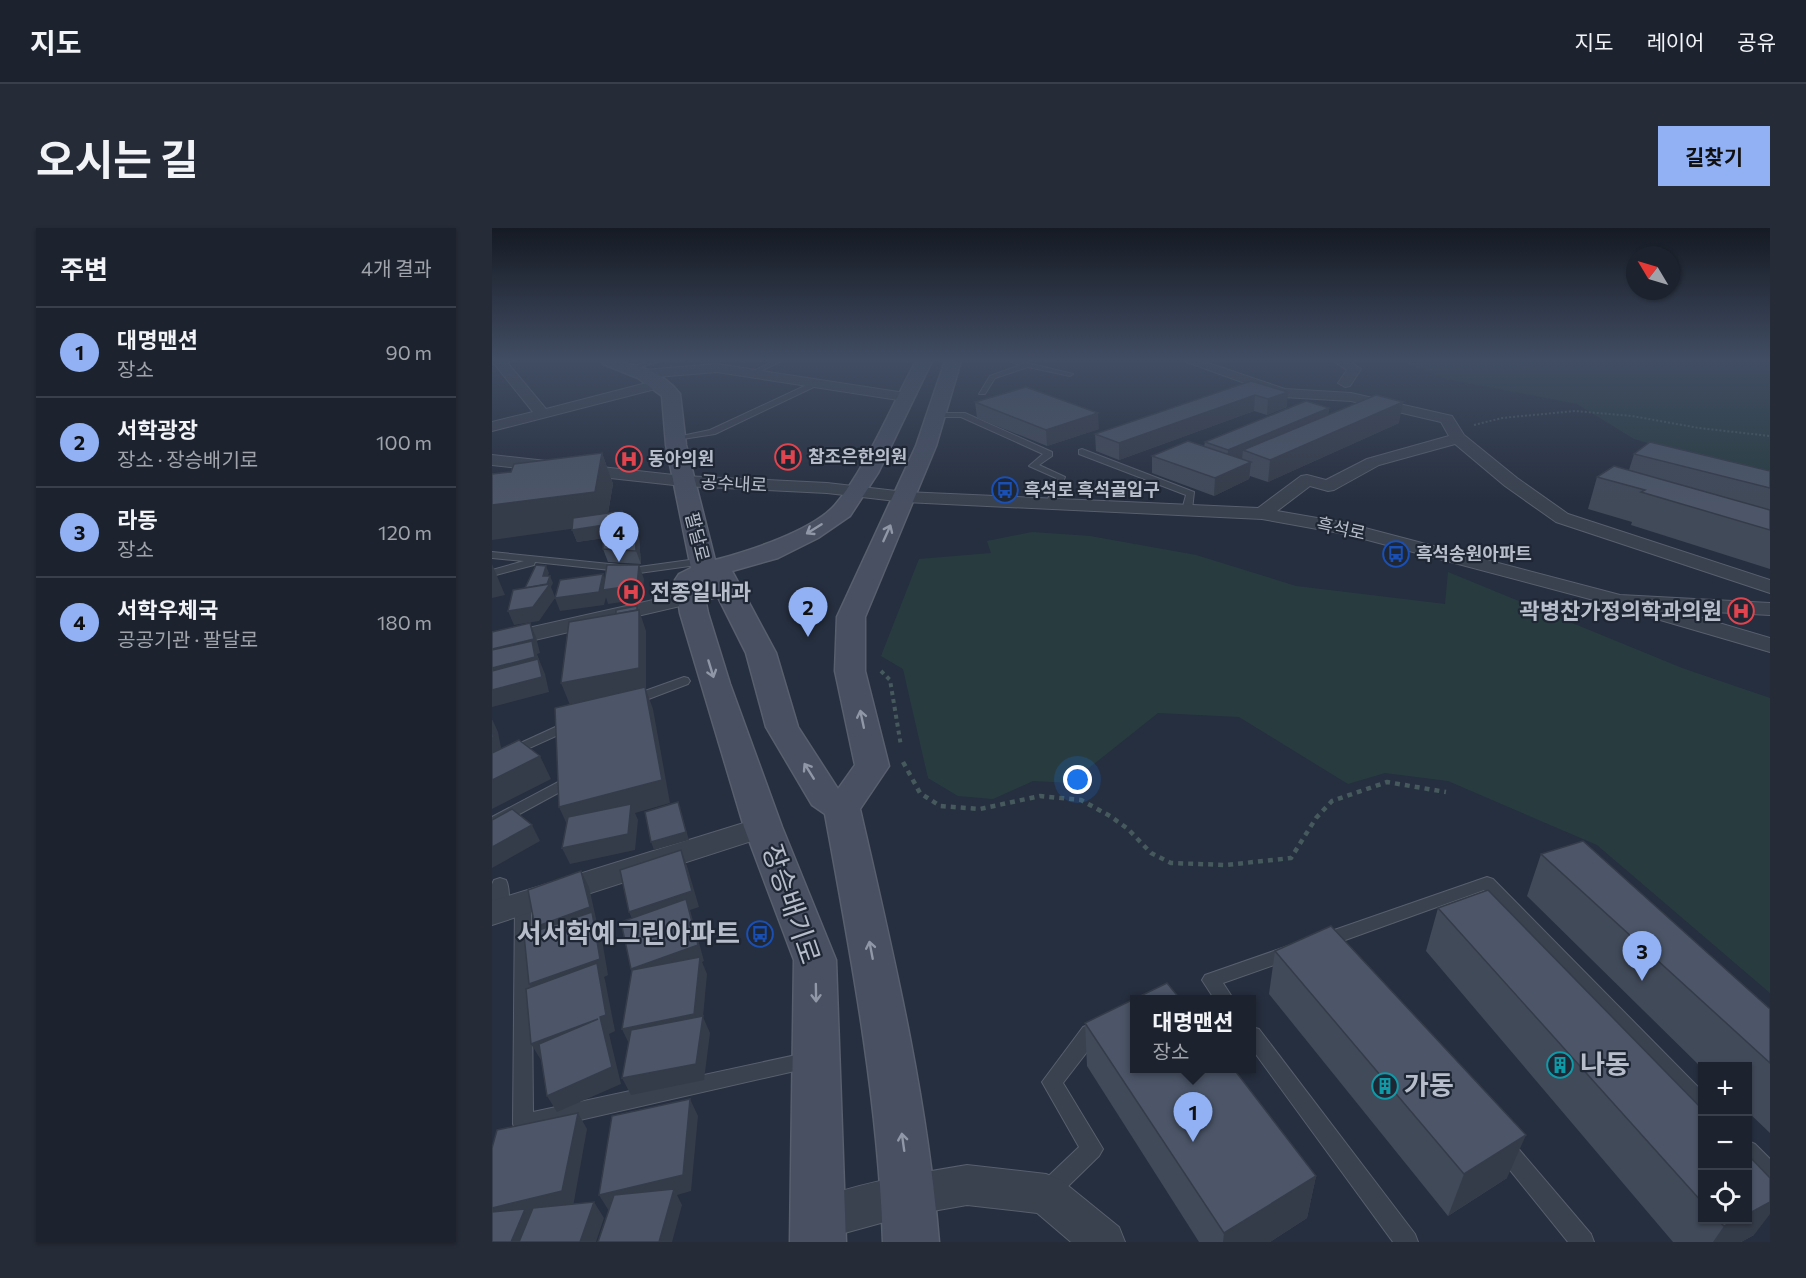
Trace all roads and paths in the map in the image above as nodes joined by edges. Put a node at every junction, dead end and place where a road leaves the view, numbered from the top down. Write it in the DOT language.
graph roads {
  1 [pos="538,408"];
  2 [pos="554,408"];
  3 [pos="673,408"];
  4 [pos="763,408"];
  5 [pos="899,408"];
  6 [pos="940,408"];
  7 [pos="1401,408"];
  8 [pos="542,413"];
  9 [pos="938,415"];
  10 [pos="492,427"];
  11 [pos="1456,434"];
  12 [pos="1770,436"];
  13 [pos="676,438"];
  14 [pos="1082,452"];
  15 [pos="492,460"];
  16 [pos="683,481"];
  17 [pos="857,493"];
  18 [pos="905,497"];
  19 [pos="1052,504"];
  20 [pos="1187,510"];
  21 [pos="1262,514"];
  22 [pos="492,555"];
  23 [pos="535,561"];
  24 [pos="704,566"];
  25 [pos="492,573"];
  26 [pos="1770,587"];
  27 [pos="729,589"];
  28 [pos="1620,601"];
  29 [pos="693,605"];
  30 [pos="1770,609"];
  31 [pos="492,643"];
  32 [pos="1770,645"];
  33 [pos="850,671"];
  34 [pos="684,681"];
  35 [pos="620,705"];
  36 [pos="588,717"];
  37 [pos="492,761"];
  38 [pos="564,784"];
  39 [pos="1446,792"];
  40 [pos="842,809"];
  41 [pos="492,824"];
  42 [pos="764,827"];
  43 [pos="504,903"];
  44 [pos="1330,938"];
  45 [pos="1345,957"];
  46 [pos="1222,995"];
  47 [pos="1117,1021"];
  48 [pos="1256,1042"];
  49 [pos="817,1059"];
  50 [pos="1698,1100"];
  51 [pos="1491,1131"];
  52 [pos="1752,1155"];
  53 [pos="1770,1174"];
  54 [pos="1046,1194"];
  55 [pos="910,1195"];
  56 [pos="818,1230"];
  57 [pos="911,1242"];
  58 [pos="1104,1242"];
  59 [pos="1407,1242"];
  60 [pos="1583,1242"];
  1 -- 8 [label="street"];
  2 -- 8 [label="street"];
  3 -- 13 [label="street, 팔달로"];
  4 -- 13 [label="lane"];
  5 -- 17 [label="street"];
  6 -- 9 [label="street"];
  7 -- 11 [label="street"];
  8 -- 10 [label="street"];
  9 -- 18 [label="street"];
  9 -- 19 [label="lane"];
  11 -- 12 [label="path"];
  11 -- 21 [label="street"];
  11 -- 26 [label="street"];
  13 -- 16 [label="street, 팔달로"];
  14 -- 20 [label="lane"];
  15 -- 16 [label="street, 공수내로"];
  16 -- 17 [label="street, 공수내로"];
  16 -- 24 [label="street, 팔달로"];
  17 -- 18 [label="street, 공수내로"];
  17 -- 24 [label="street, one-way"];
  18 -- 19 [label="street, 흑석로"];
  33 -- 18 [label="street, one-way"];
  19 -- 20 [label="street, 흑석로"];
  20 -- 21 [label="street, 흑석로"];
  21 -- 28 [label="street, 흑석로"];
  22 -- 23 [label="lane"];
  23 -- 24 [label="lane"];
  23 -- 25 [label="lane"];
  24 -- 27 [label="street, 팔달로"];
  24 -- 29 [label="street"];
  27 -- 29 [label="street"];
  40 -- 27 [label="street, 팔달로, one-way"];
  28 -- 30 [label="street, 흑석로"];
  28 -- 32 [label="street"];
  29 -- 31 [label="street"];
  29 -- 42 [label="street, 장승배기로, one-way"];
  33 -- 39 [label="path"];
  40 -- 33 [label="street, one-way"];
  34 -- 35 [label="lane"];
  36 -- 37 [label="lane"];
  38 -- 41 [label="lane"];
  55 -- 40 [label="street, one-way"];
  42 -- 43 [label="street"];
  42 -- 49 [label="street, 장승배기로, one-way"];
  43 -- 49 [label="lane"];
  44 -- 45 [label="lane"];
  44 -- 46 [label="lane"];
  44 -- 50 [label="lane"];
  47 -- 54 [label="lane"];
  48 -- 59 [label="lane"];
  49 -- 56 [label="street, 장승배기로"];
  51 -- 60 [label="lane"];
  52 -- 53 [label="lane"];
  54 -- 55 [label="street"];
  54 -- 58 [label="street"];
  55 -- 56 [label="street"];
  55 -- 57 [label="street"];
}
